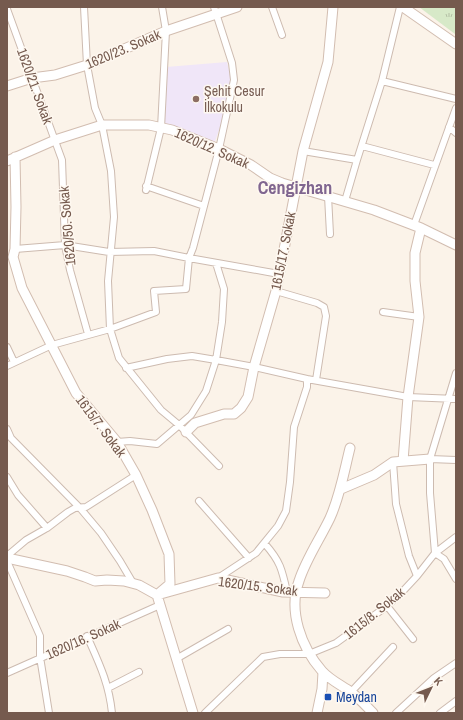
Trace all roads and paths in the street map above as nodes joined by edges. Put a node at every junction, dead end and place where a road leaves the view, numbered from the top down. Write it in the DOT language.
graph roads {
  1 [pos="84,7"];
  2 [pos="162,7"];
  3 [pos="237,7"];
  4 [pos="272,7"];
  5 [pos="333,7"];
  6 [pos="401,7"];
  7 [pos="7,9"];
  8 [pos="215,11"];
  9 [pos="166,31"];
  10 [pos="282,35"];
  11 [pos="456,44"];
  12 [pos="87,65"];
  13 [pos="32,78"];
  14 [pos="382,81"];
  15 [pos="7,86"];
  16 [pos="456,99"];
  17 [pos="456,108"];
  18 [pos="102,125"];
  19 [pos="449,127"];
  20 [pos="161,128"];
  21 [pos="456,133"];
  22 [pos="55,140"];
  23 [pos="362,146"];
  24 [pos="219,149"];
  25 [pos="303,151"];
  26 [pos="11,159"];
  27 [pos="357,160"];
  28 [pos="434,165"];
  29 [pos="295,187"];
  30 [pos="328,196"];
  31 [pos="345,201"];
  32 [pos="204,206"];
  33 [pos="417,226"];
  34 [pos="330,234"];
  35 [pos="65,245"];
  36 [pos="456,245"];
  37 [pos="109,252"];
  38 [pos="12,255"];
  39 [pos="189,258"];
  40 [pos="216,263"];
  41 [pos="280,274"];
  42 [pos="276,291"];
  43 [pos="383,312"];
  44 [pos="419,317"];
  45 [pos="110,329"];
  46 [pos="88,334"];
  47 [pos="52,345"];
  48 [pos="7,347"];
  49 [pos="216,360"];
  50 [pos="14,362"];
  51 [pos="7,366"];
  52 [pos="254,367"];
  53 [pos="126,368"];
  54 [pos="456,373"];
  55 [pos="307,378"];
  56 [pos="316,380"];
  57 [pos="408,397"];
  58 [pos="453,399"];
  59 [pos="179,425"];
  60 [pos="7,429"];
  61 [pos="186,432"];
  62 [pos="117,442"];
  63 [pos="350,448"];
  64 [pos="430,459"];
  65 [pos="456,460"];
  66 [pos="402,461"];
  67 [pos="393,462"];
  68 [pos="219,466"];
  69 [pos="136,475"];
  70 [pos="7,476"];
  71 [pos="341,488"];
  72 [pos="199,501"];
  73 [pos="80,508"];
  74 [pos="47,528"];
  75 [pos="456,537"];
  76 [pos="265,544"];
  77 [pos="435,553"];
  78 [pos="249,558"];
  79 [pos="7,559"];
  80 [pos="417,576"];
  81 [pos="218,578"];
  82 [pos="456,579"];
  83 [pos="133,583"];
  84 [pos="291,592"];
  85 [pos="325,593"];
  86 [pos="157,595"];
  87 [pos="160,605"];
  88 [pos="387,606"];
  89 [pos="228,629"];
  90 [pos="87,636"];
  91 [pos="413,639"];
  92 [pos="393,647"];
  93 [pos="309,654"];
  94 [pos="40,657"];
  95 [pos="176,659"];
  96 [pos="456,663"];
  97 [pos="7,672"];
  98 [pos="139,672"];
  99 [pos="323,672"];
  100 [pos="108,688"];
  101 [pos="351,692"];
  102 [pos="456,701"];
  103 [pos="49,713"];
  104 [pos="112,713"];
  105 [pos="193,713"];
  106 [pos="205,713"];
  107 [pos="317,713"];
  108 [pos="373,713"];
  109 [pos="396,713"];
  110 [pos="440,713"];
  1 -- 12 [label="street"];
  2 -- 9 [label="street"];
  3 -- 8 [label="street, 1620/23. Sokak"];
  4 -- 10 [label="street"];
  5 -- 25 [label="street, 1615/17. Sokak"];
  6 -- 11 [label="street"];
  6 -- 14 [label="street"];
  7 -- 13 [label="street, 1620/21. Sokak"];
  8 -- 9 [label="street, 1620/23. Sokak"];
  8 -- 24 [label="street"];
  9 -- 12 [label="street, 1620/23. Sokak"];
  9 -- 20 [label="street"];
  12 -- 13 [label="street, 1620/23. Sokak"];
  12 -- 18 [label="street"];
  13 -- 15 [label="street, 1620/23. Sokak"];
  13 -- 22 [label="street, 1620/21. Sokak"];
  14 -- 16 [label="street"];
  14 -- 23 [label="street"];
  17 -- 19 [label="street"];
  18 -- 20 [label="street, 1620/12. Sokak"];
  18 -- 22 [label="street, 1620/12. Sokak"];
  18 -- 37 [label="street"];
  19 -- 21 [label="street"];
  19 -- 28 [label="street"];
  20 -- 24 [label="street, 1620/12. Sokak"];
  20 -- 32 [label="street"];
  22 -- 26 [label="street, 1620/12. Sokak"];
  22 -- 35 [label="street, 1620/50. Sokak"];
  23 -- 27 [label="street"];
  23 -- 28 [label="street"];
  24 -- 29 [label="street, 1620/12. Sokak"];
  24 -- 32 [label="street"];
  25 -- 27 [label="street"];
  25 -- 29 [label="street, 1615/17. Sokak"];
  26 -- 38 [label="street, 1615/7. Sokak"];
  27 -- 31 [label="street"];
  28 -- 33 [label="street"];
  29 -- 30 [label="street, 1620/12. Sokak"];
  29 -- 41 [label="street, 1615/17. Sokak"];
  30 -- 31 [label="street, 1620/12. Sokak"];
  30 -- 34 [label="street"];
  31 -- 33 [label="street, 1620/12. Sokak"];
  32 -- 39 [label="street"];
  33 -- 36 [label="street, 1620/12. Sokak"];
  33 -- 44 [label="street"];
  35 -- 37 [label="street"];
  35 -- 38 [label="street"];
  35 -- 46 [label="street, 1620/50. Sokak"];
  37 -- 39 [label="street"];
  37 -- 45 [label="street"];
  38 -- 47 [label="street, 1615/7. Sokak"];
  39 -- 40 [label="street"];
  39 -- 45 [label="street"];
  40 -- 41 [label="street"];
  40 -- 49 [label="street"];
  41 -- 42 [label="street, 1615/17. Sokak"];
  42 -- 52 [label="street, 1615/17. Sokak"];
  42 -- 56 [label="street"];
  43 -- 44 [label="street"];
  44 -- 57 [label="street"];
  45 -- 46 [label="street"];
  45 -- 53 [label="street"];
  46 -- 47 [label="street"];
  47 -- 50 [label="street"];
  47 -- 62 [label="street, 1615/7. Sokak"];
  48 -- 50 [label="street"];
  49 -- 52 [label="street"];
  49 -- 53 [label="street"];
  49 -- 59 [label="street"];
  50 -- 51 [label="street"];
  52 -- 55 [label="street"];
  52 -- 61 [label="street, 1615/17. Sokak"];
  53 -- 59 [label="street"];
  54 -- 58 [label="street"];
  55 -- 56 [label="street"];
  55 -- 76 [label="street"];
  56 -- 57 [label="street"];
  57 -- 58 [label="street"];
  57 -- 66 [label="street"];
  58 -- 64 [label="street"];
  59 -- 61 [label="street"];
  59 -- 62 [label="street"];
  60 -- 73 [label="street"];
  61 -- 68 [label="street"];
  62 -- 69 [label="street, 1615/7. Sokak"];
  63 -- 71 [label="street"];
  64 -- 65 [label="street"];
  64 -- 66 [label="street"];
  64 -- 77 [label="street"];
  66 -- 67 [label="street"];
  67 -- 71 [label="street"];
  67 -- 80 [label="street, 1615/8. Sokak"];
  69 -- 73 [label="street"];
  69 -- 86 [label="street, 1615/7. Sokak"];
  70 -- 74 [label="street"];
  71 -- 84 [label="street"];
  72 -- 78 [label="street"];
  73 -- 74 [label="street"];
  73 -- 83 [label="street"];
  74 -- 79 [label="street"];
  75 -- 77 [label="street"];
  76 -- 78 [label="street"];
  76 -- 84 [label="street"];
  77 -- 80 [label="street"];
  77 -- 82 [label="street"];
  78 -- 81 [label="street"];
  79 -- 83 [label="street"];
  79 -- 94 [label="street"];
  80 -- 88 [label="street, 1615/8. Sokak"];
  81 -- 84 [label="street, 1620/15. Sokak"];
  81 -- 86 [label="street, 1620/15. Sokak"];
  83 -- 86 [label="street"];
  84 -- 85 [label="street, 1620/15. Sokak"];
  84 -- 93 [label="street"];
  86 -- 87 [label="street"];
  87 -- 90 [label="street, 1620/16. Sokak"];
  87 -- 95 [label="street"];
  88 -- 91 [label="street"];
  88 -- 93 [label="street, 1615/8. Sokak"];
  89 -- 95 [label="street"];
  90 -- 94 [label="street, 1620/16. Sokak"];
  90 -- 100 [label="street"];
  92 -- 101 [label="street"];
  93 -- 99 [label="street"];
  93 -- 106 [label="street, 1615/8. Sokak"];
  94 -- 97 [label="street, 1620/16. Sokak"];
  94 -- 103 [label="street"];
  95 -- 105 [label="street"];
  96 -- 109 [label="street"];
  98 -- 100 [label="street"];
  99 -- 101 [label="street"];
  99 -- 107 [label="street"];
  100 -- 104 [label="street"];
  101 -- 108 [label="street"];
  102 -- 110 [label="street"];
}
